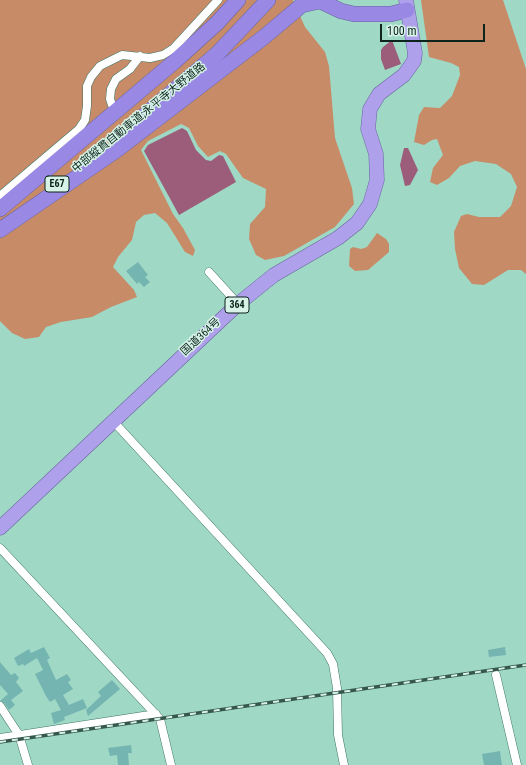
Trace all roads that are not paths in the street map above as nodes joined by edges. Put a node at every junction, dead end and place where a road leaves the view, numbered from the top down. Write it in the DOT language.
graph roads {
  1 [pos="218,0"];
  2 [pos="238,0"];
  3 [pos="268,0"];
  4 [pos="322,0"];
  5 [pos="407,5"];
  6 [pos="140,56"];
  7 [pos="191,84"];
  8 [pos="112,106"];
  9 [pos="115,145"];
  10 [pos="0,196"];
  11 [pos="0,209"];
  12 [pos="0,225"];
  13 [pos="0,230"];
  14 [pos="208,272"];
  15 [pos="238,304"];
  16 [pos="113,421"];
  17 [pos="0,528"];
  18 [pos="0,548"];
  19 [pos="496,675"];
  20 [pos="0,706"];
  21 [pos="156,714"];
  22 [pos="19,735"];
  23 [pos="0,738"];
  24 [pos="28,765"];
  25 [pos="171,765"];
  26 [pos="344,765"];
  27 [pos="518,765"];
  1 -- 6 [label="street"];
  2 -- 11 [label="highway"];
  3 -- 7 [label="highway, 中部縦貫自動車道;永平寺大野道路 / E67"];
  4 -- 5 [label="highway"];
  4 -- 7 [label="highway"];
  5 -- 15 [label="highway, 国道364号 / 364"];
  6 -- 8 [label="street"];
  6 -- 10 [label="street"];
  7 -- 9 [label="highway, 中部縦貫自動車道;永平寺大野道路 / E67"];
  9 -- 12 [label="highway, 中部縦貫自動車道;永平寺大野道路 / E67"];
  9 -- 13 [label="highway"];
  14 -- 15 [label="street"];
  15 -- 16 [label="highway, 国道364号 / 364"];
  16 -- 17 [label="highway, 国道364号 / 364"];
  16 -- 26 [label="street"];
  18 -- 21 [label="street"];
  19 -- 27 [label="street"];
  20 -- 22 [label="street"];
  21 -- 22 [label="street"];
  21 -- 25 [label="street"];
  22 -- 23 [label="street"];
  22 -- 24 [label="street"];
}
